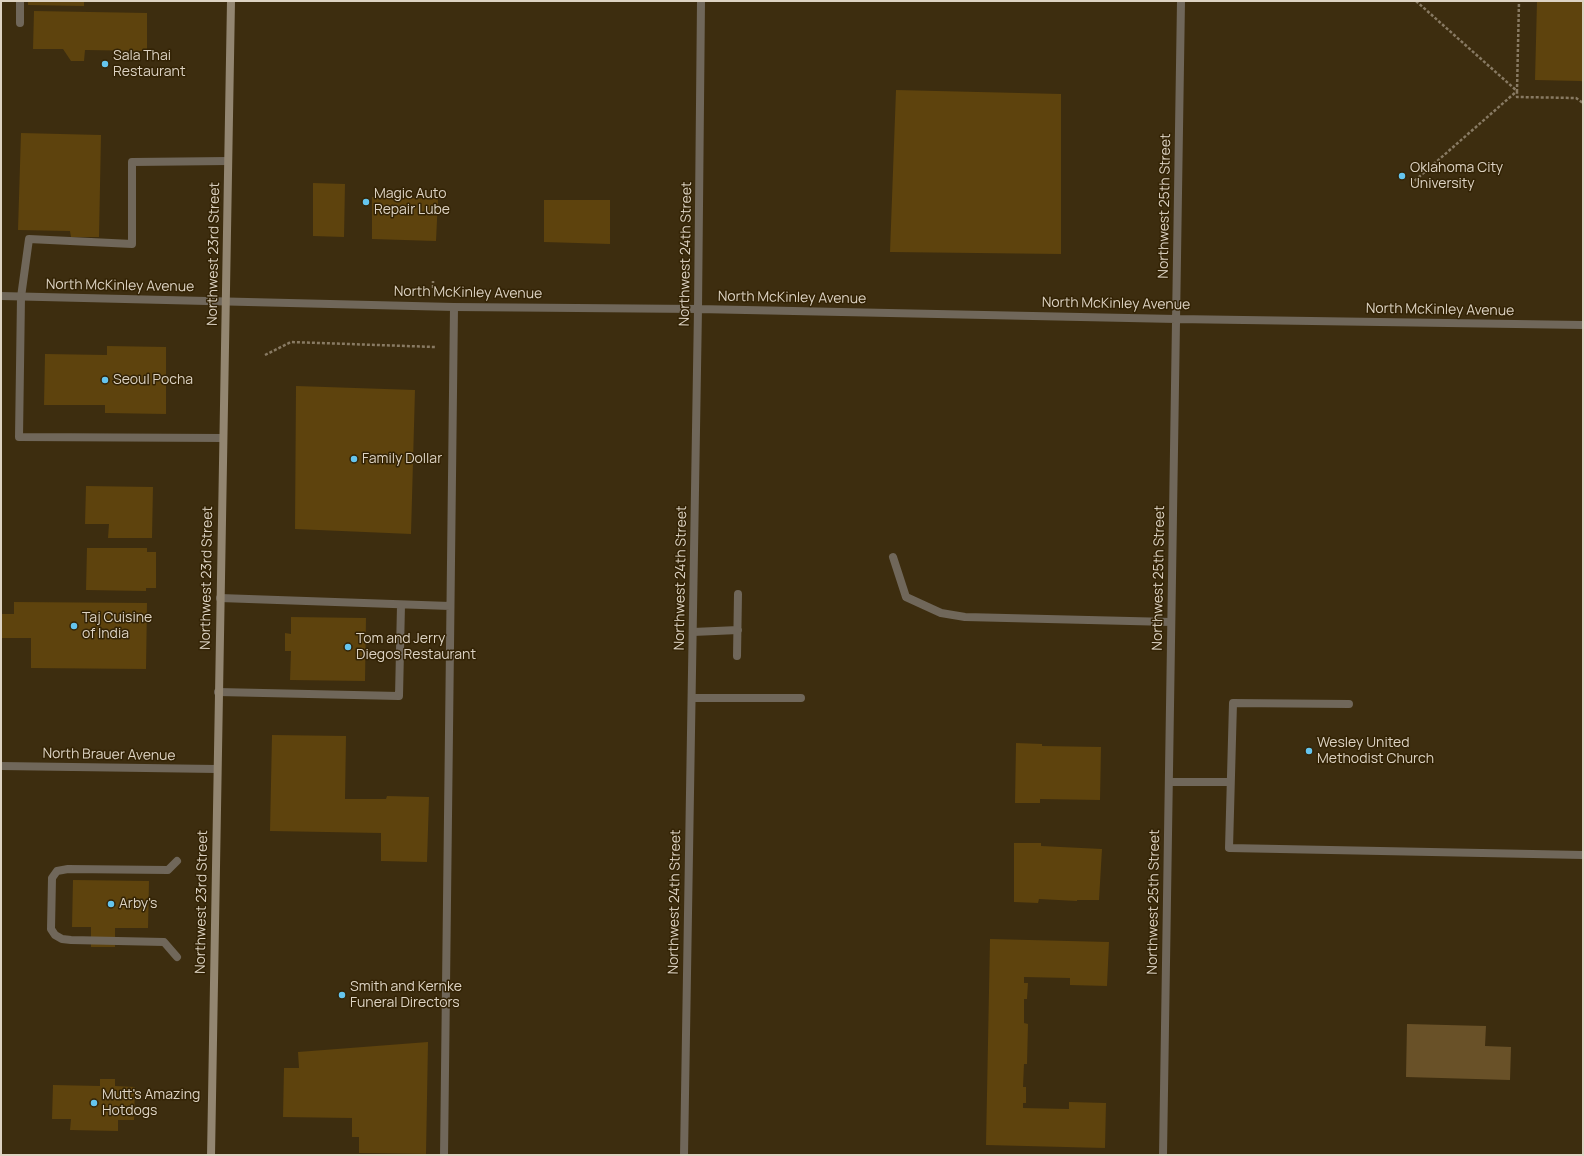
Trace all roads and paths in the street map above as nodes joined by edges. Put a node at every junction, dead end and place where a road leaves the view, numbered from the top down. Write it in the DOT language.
graph roads {
  1 [pos="20,1"];
  2 [pos="231,1"];
  3 [pos="701,1"];
  4 [pos="1181,1"];
  5 [pos="1416,1"];
  6 [pos="1519,1"];
  7 [pos="20,23"];
  8 [pos="1517,91"];
  9 [pos="1583,102"];
  10 [pos="228,161"];
  11 [pos="1411,184"];
  12 [pos="1,296"];
  13 [pos="21,297"];
  14 [pos="226,302"];
  15 [pos="454,307"];
  16 [pos="698,309"];
  17 [pos="1176,319"];
  18 [pos="1583,325"];
  19 [pos="454,347"];
  20 [pos="265,355"];
  21 [pos="223,438"];
  22 [pos="892,557"];
  23 [pos="738,594"];
  24 [pos="220,598"];
  25 [pos="401,605"];
  26 [pos="450,606"];
  27 [pos="1171,622"];
  28 [pos="738,630"];
  29 [pos="693,632"];
  30 [pos="737,656"];
  31 [pos="218,692"];
  32 [pos="692,698"];
  33 [pos="801,698"];
  34 [pos="1349,704"];
  35 [pos="1,766"];
  36 [pos="217,769"];
  37 [pos="1169,782"];
  38 [pos="1230,782"];
  39 [pos="1583,855"];
  40 [pos="177,861"];
  41 [pos="177,957"];
  42 [pos="211,1155"];
  43 [pos="444,1155"];
  44 [pos="684,1155"];
  45 [pos="1163,1155"];
  1 -- 7 [label="street"];
  2 -- 10 [label="main road, Northwest 23rd Street"];
  3 -- 16 [label="street, Northwest 24th Street"];
  4 -- 17 [label="street, Northwest 25th Street"];
  5 -- 8 [label="path"];
  6 -- 8 [label="path"];
  8 -- 9 [label="path"];
  8 -- 11 [label="path"];
  10 -- 13 [label="street"];
  10 -- 14 [label="main road, Northwest 23rd Street"];
  12 -- 13 [label="street, North McKinley Avenue"];
  13 -- 14 [label="street, North McKinley Avenue"];
  13 -- 21 [label="street"];
  14 -- 15 [label="street, North McKinley Avenue"];
  14 -- 21 [label="main road, Northwest 23rd Street"];
  15 -- 16 [label="street, North McKinley Avenue"];
  15 -- 19 [label="street"];
  16 -- 17 [label="street, North McKinley Avenue"];
  16 -- 29 [label="street, Northwest 24th Street"];
  17 -- 18 [label="street, North McKinley Avenue"];
  17 -- 27 [label="street, Northwest 25th Street"];
  19 -- 20 [label="path"];
  19 -- 26 [label="street"];
  21 -- 24 [label="main road, Northwest 23rd Street"];
  22 -- 27 [label="street"];
  23 -- 28 [label="street"];
  24 -- 25 [label="street"];
  24 -- 31 [label="main road, Northwest 23rd Street"];
  25 -- 26 [label="street"];
  25 -- 31 [label="street"];
  26 -- 43 [label="street"];
  27 -- 37 [label="street, Northwest 25th Street"];
  28 -- 29 [label="street"];
  28 -- 30 [label="street"];
  29 -- 32 [label="street, Northwest 24th Street"];
  31 -- 36 [label="main road, Northwest 23rd Street"];
  32 -- 33 [label="street"];
  32 -- 44 [label="street, Northwest 24th Street"];
  34 -- 38 [label="street"];
  35 -- 36 [label="street, North Brauer Avenue"];
  36 -- 42 [label="main road, Northwest 23rd Street"];
  37 -- 38 [label="street"];
  37 -- 45 [label="street, Northwest 25th Street"];
  38 -- 39 [label="street"];
  40 -- 41 [label="street"];
}
